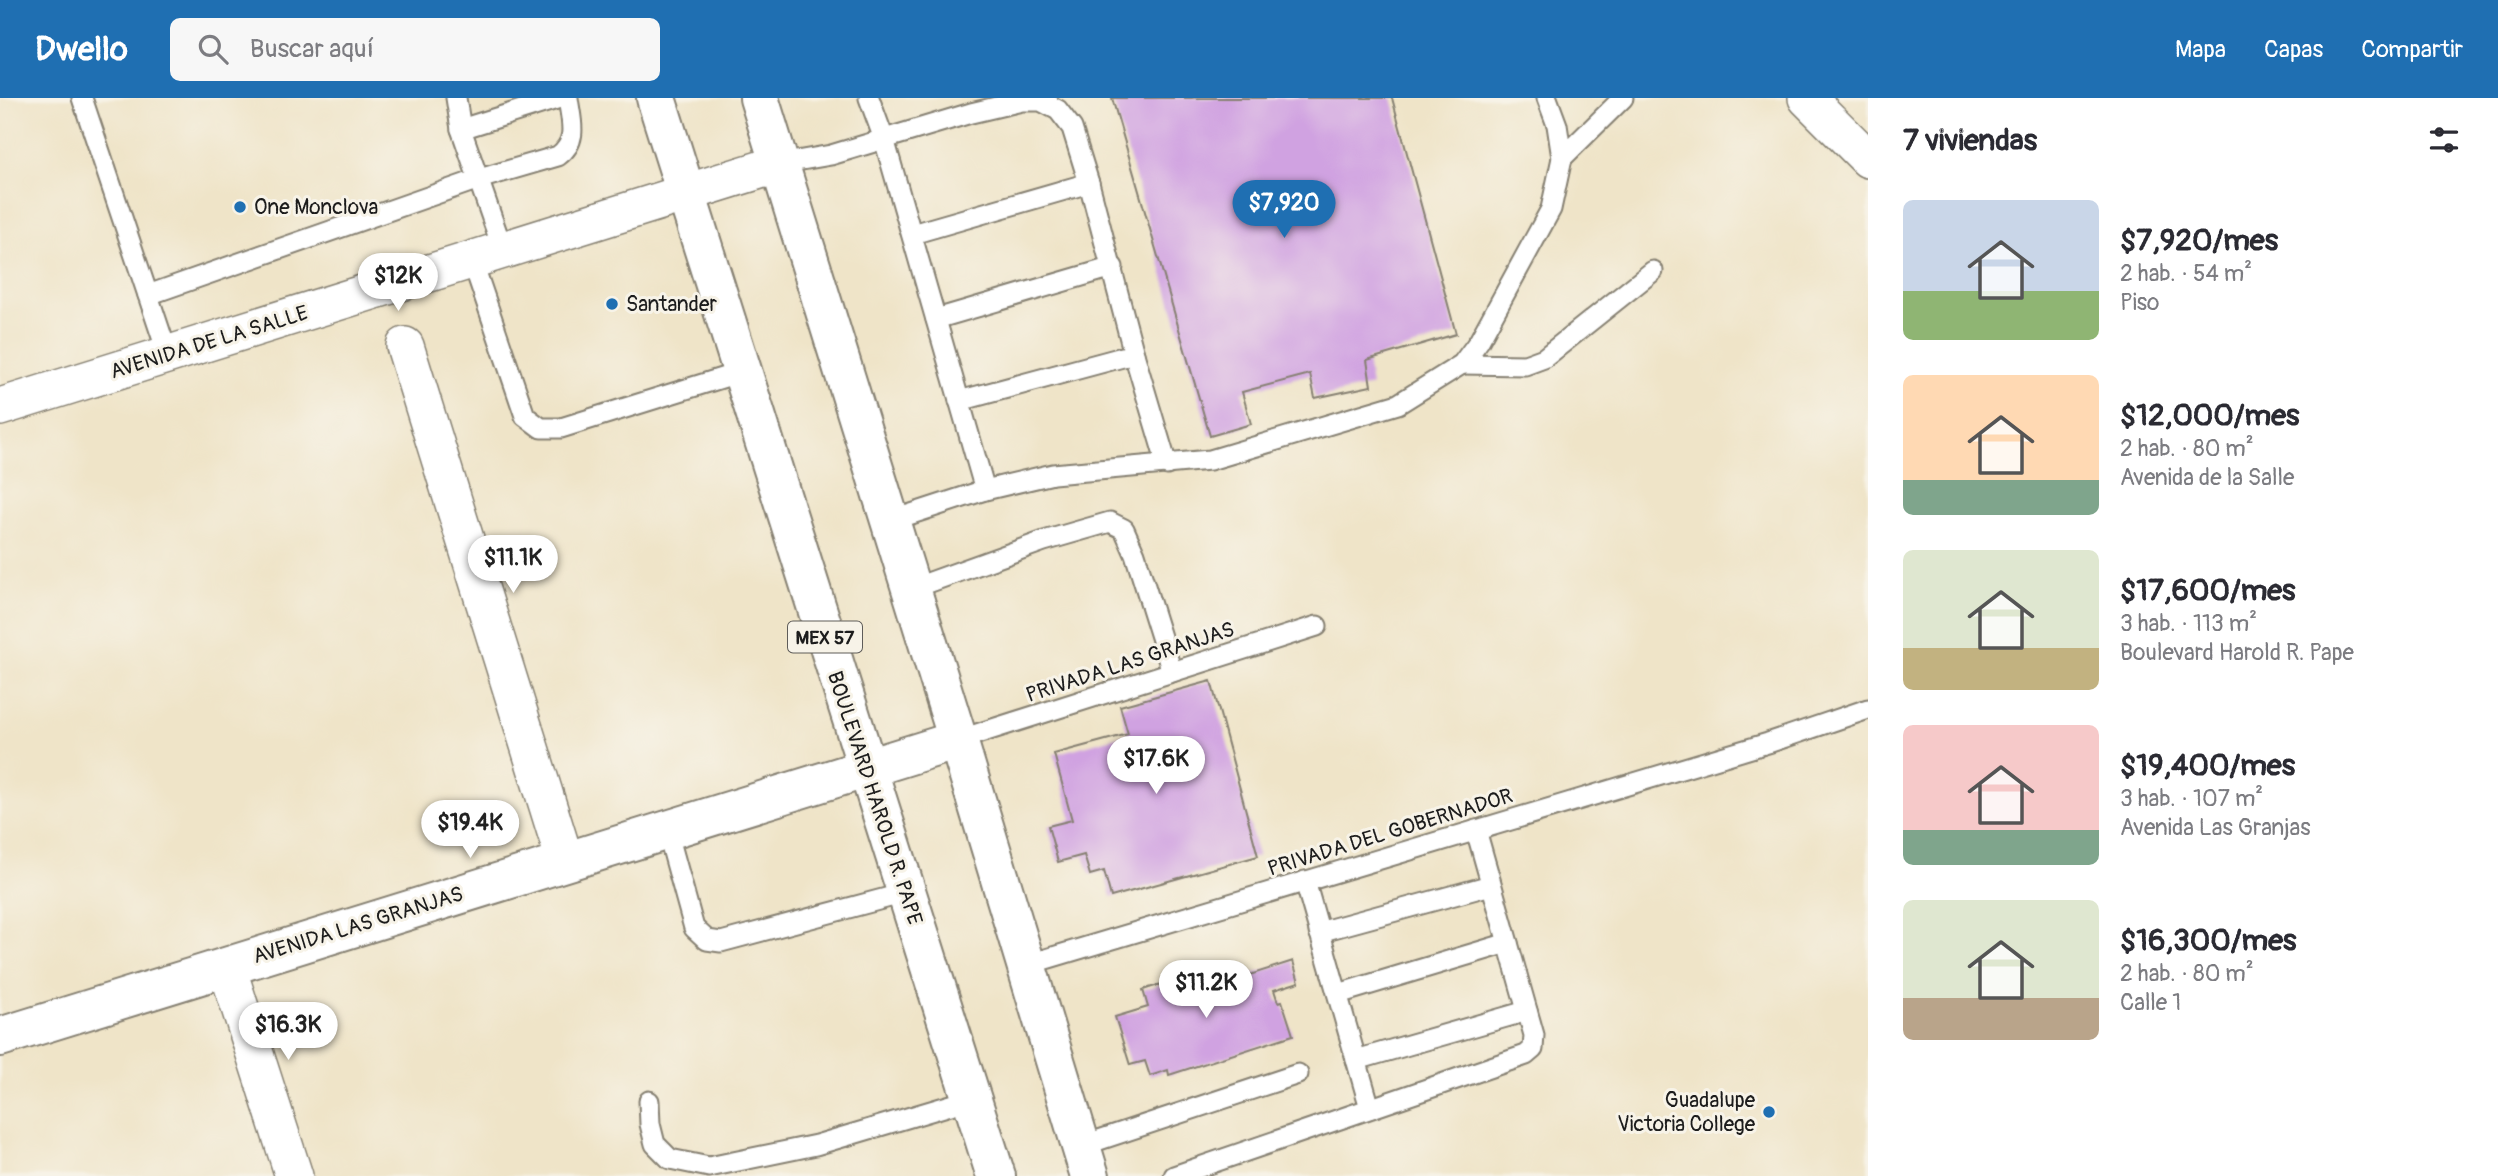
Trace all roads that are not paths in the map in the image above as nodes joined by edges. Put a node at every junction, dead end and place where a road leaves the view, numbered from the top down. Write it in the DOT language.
graph roads {
  1 [pos="82,98"];
  2 [pos="456,98"];
  3 [pos="560,98"];
  4 [pos="568,98"];
  5 [pos="656,98"];
  6 [pos="759,98"];
  7 [pos="869,98"];
  8 [pos="1547,98"];
  9 [pos="1623,98"];
  10 [pos="1807,98"];
  11 [pos="1021,100"];
  12 [pos="461,130"];
  13 [pos="884,139"];
  14 [pos="1562,158"];
  15 [pos="1868,159"];
  16 [pos="779,164"];
  17 [pos="479,179"];
  18 [pos="1089,183"];
  19 [pos="685,193"];
  20 [pos="912,234"];
  21 [pos="488,255"];
  22 [pos="1113,267"];
  23 [pos="1653,271"];
  24 [pos="148,295"];
  25 [pos="936,319"];
  26 [pos="405,346"];
  27 [pos="1134,354"];
  28 [pos="168,355"];
  29 [pos="1462,364"];
  30 [pos="741,372"];
  31 [pos="959,401"];
  32 [pos="0,407"];
  33 [pos="1167,465"];
  34 [pos="985,490"];
  35 [pos="890,521"];
  36 [pos="911,590"];
  37 [pos="1317,626"];
  38 [pos="1172,673"];
  39 [pos="1868,709"];
  40 [pos="958,740"];
  41 [pos="866,768"];
  42 [pos="667,830"];
  43 [pos="1476,830"];
  44 [pos="565,861"];
  45 [pos="1305,881"];
  46 [pos="1491,884"];
  47 [pos="905,893"];
  48 [pos="1319,932"];
  49 [pos="1508,943"];
  50 [pos="1026,965"];
  51 [pos="226,967"];
  52 [pos="1338,995"];
  53 [pos="1527,1011"];
  54 [pos="0,1037"];
  55 [pos="1356,1060"];
  56 [pos="1298,1074"];
  57 [pos="971,1099"];
  58 [pos="649,1101"];
  59 [pos="1370,1108"];
  60 [pos="1085,1161"];
  61 [pos="294,1176"];
  62 [pos="996,1176"];
  63 [pos="1174,1176"];
  1 -- 24 [label="lane"];
  2 -- 12 [label="lane"];
  3 -- 12 [label="lane"];
  4 -- 17 [label="lane"];
  5 -- 19 [label="main road, BOULEVARD HAROLD R. PAPE / MEX 57"];
  6 -- 16 [label="main road"];
  7 -- 13 [label="lane"];
  8 -- 14 [label="lane"];
  9 -- 14 [label="lane"];
  10 -- 15 [label="street"];
  11 -- 13 [label="lane"];
  11 -- 18 [label="lane"];
  12 -- 17 [label="lane"];
  13 -- 16 [label="lane"];
  13 -- 20 [label="lane"];
  14 -- 29 [label="lane"];
  16 -- 19 [label="street, AVENIDA DE LA SALLE"];
  16 -- 35 [label="main road"];
  17 -- 21 [label="lane"];
  17 -- 24 [label="lane"];
  18 -- 20 [label="lane"];
  18 -- 22 [label="lane"];
  19 -- 21 [label="street, AVENIDA DE LA SALLE"];
  19 -- 30 [label="main road, BOULEVARD HAROLD R. PAPE / MEX 57"];
  20 -- 25 [label="lane"];
  21 -- 28 [label="street, AVENIDA DE LA SALLE"];
  21 -- 30 [label="lane"];
  22 -- 25 [label="lane"];
  22 -- 27 [label="lane"];
  23 -- 29 [label="lane"];
  24 -- 28 [label="lane"];
  25 -- 31 [label="lane"];
  26 -- 44 [label="street"];
  27 -- 31 [label="lane"];
  27 -- 33 [label="lane"];
  28 -- 32 [label="street, AVENIDA DE LA SALLE"];
  29 -- 33 [label="lane"];
  30 -- 41 [label="main road, BOULEVARD HAROLD R. PAPE / MEX 57"];
  31 -- 34 [label="lane"];
  33 -- 34 [label="lane"];
  34 -- 35 [label="lane"];
  35 -- 36 [label="main road"];
  36 -- 38 [label="lane"];
  36 -- 40 [label="main road"];
  37 -- 38 [label="lane, PRIVADA LAS GRANJAS"];
  38 -- 40 [label="lane, PRIVADA LAS GRANJAS"];
  39 -- 43 [label="lane, PRIVADA DEL GOBERNADOR"];
  40 -- 41 [label="main road, AVENIDA LAS GRANJAS"];
  40 -- 50 [label="main road"];
  41 -- 42 [label="main road, AVENIDA LAS GRANJAS"];
  41 -- 47 [label="main road, BOULEVARD HAROLD R. PAPE / MEX 57"];
  42 -- 44 [label="main road, AVENIDA LAS GRANJAS"];
  42 -- 47 [label="lane"];
  43 -- 45 [label="lane, PRIVADA DEL GOBERNADOR"];
  43 -- 46 [label="lane"];
  44 -- 51 [label="main road, AVENIDA LAS GRANJAS"];
  45 -- 48 [label="lane"];
  45 -- 50 [label="lane, PRIVADA DEL GOBERNADOR"];
  46 -- 48 [label="lane"];
  46 -- 49 [label="lane"];
  47 -- 57 [label="main road, BOULEVARD HAROLD R. PAPE / MEX 57"];
  48 -- 52 [label="lane"];
  49 -- 52 [label="lane"];
  49 -- 53 [label="lane"];
  50 -- 60 [label="main road"];
  51 -- 54 [label="main road, AVENIDA LAS GRANJAS"];
  51 -- 61 [label="street"];
  52 -- 55 [label="lane"];
  53 -- 55 [label="lane"];
  53 -- 59 [label="lane"];
  55 -- 59 [label="lane"];
  56 -- 60 [label="lane"];
  57 -- 58 [label="lane"];
  57 -- 62 [label="main road, BOULEVARD HAROLD R. PAPE / MEX 57"];
  59 -- 63 [label="lane"];
}
